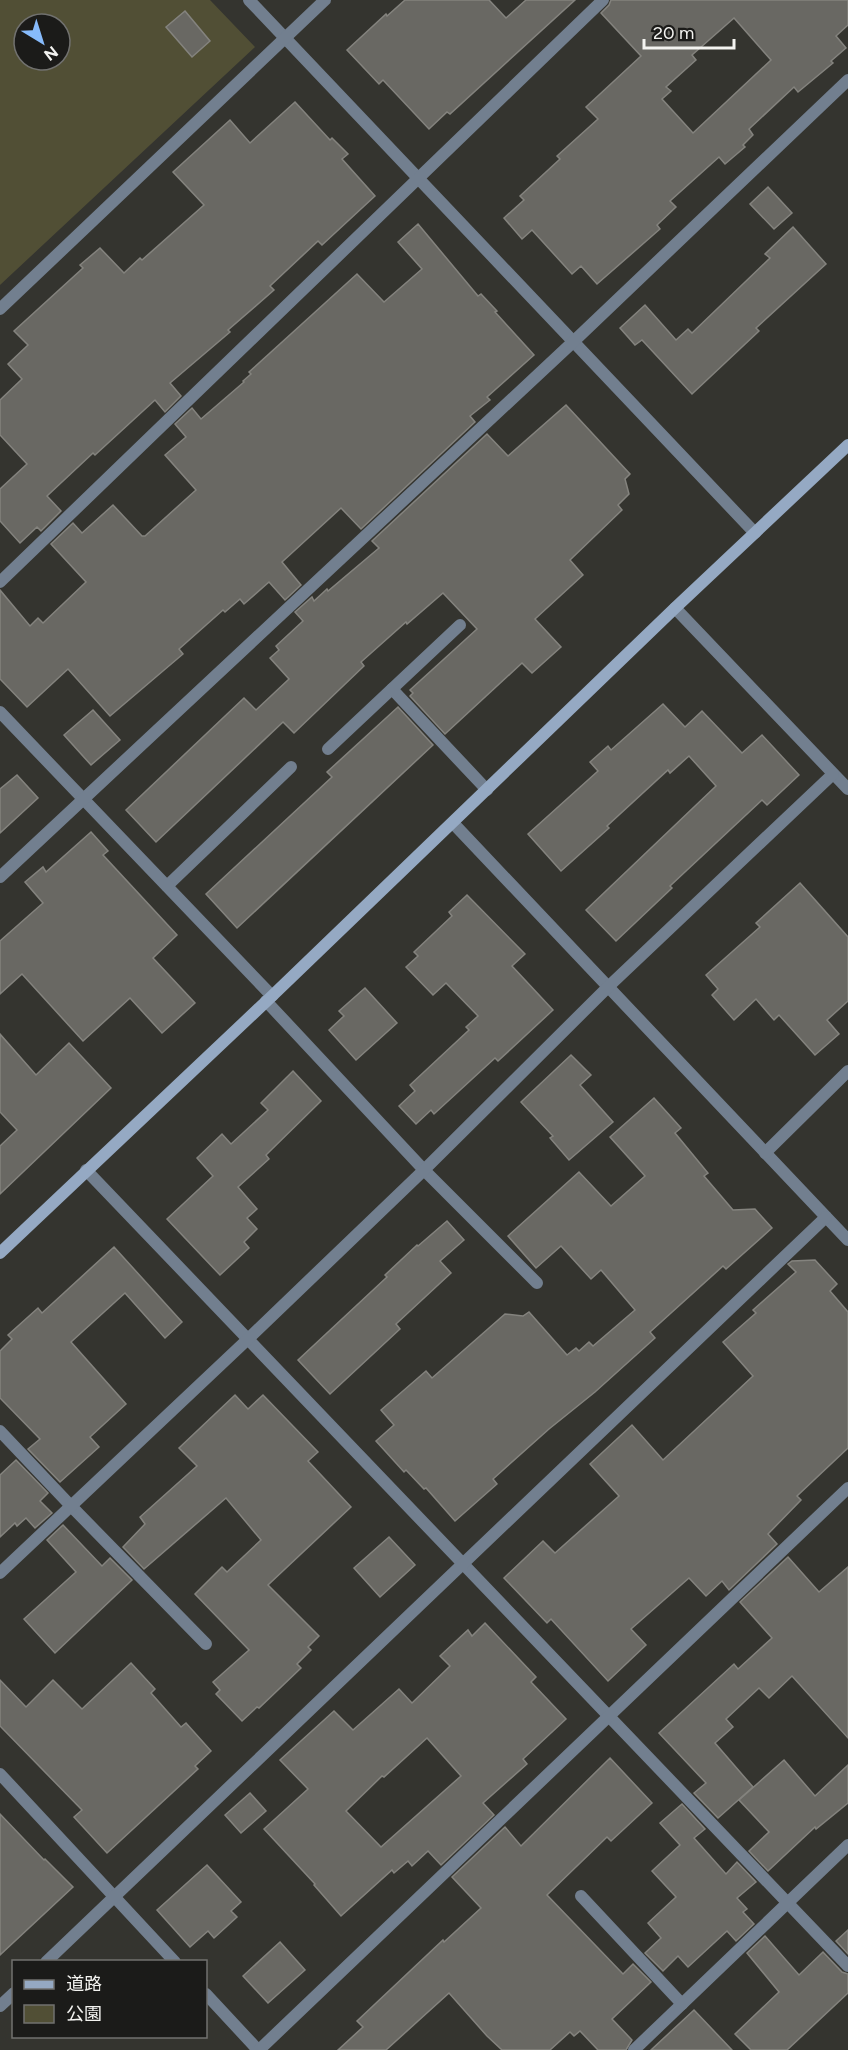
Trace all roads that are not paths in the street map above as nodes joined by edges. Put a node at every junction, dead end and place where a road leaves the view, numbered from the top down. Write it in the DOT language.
graph roads {
  1 [pos="249,0"];
  2 [pos="325,0"];
  3 [pos="603,0"];
  4 [pos="285,38"];
  5 [pos="848,81"];
  6 [pos="418,177"];
  7 [pos="0,309"];
  8 [pos="573,342"];
  9 [pos="848,445"];
  10 [pos="754,533"];
  11 [pos="0,582"];
  12 [pos="675,608"];
  13 [pos="460,625"];
  14 [pos="392,689"];
  15 [pos="0,712"];
  16 [pos="328,749"];
  17 [pos="291,767"];
  18 [pos="833,774"];
  19 [pos="848,789"];
  20 [pos="487,790"];
  21 [pos="82,799"];
  22 [pos="453,823"];
  23 [pos="0,877"];
  24 [pos="167,886"];
  25 [pos="608,987"];
  26 [pos="269,999"];
  27 [pos="848,1071"];
  28 [pos="765,1153"];
  29 [pos="86,1170"];
  30 [pos="424,1170"];
  31 [pos="826,1217"];
  32 [pos="848,1240"];
  33 [pos="0,1253"];
  34 [pos="537,1283"];
  35 [pos="248,1339"];
  36 [pos="0,1431"];
  37 [pos="848,1488"];
  38 [pos="71,1506"];
  39 [pos="462,1563"];
  40 [pos="0,1573"];
  41 [pos="206,1644"];
  42 [pos="609,1716"];
  43 [pos="0,1774"];
  44 [pos="848,1845"];
  45 [pos="581,1896"];
  46 [pos="114,1897"];
  47 [pos="787,1903"];
  48 [pos="48,1960"];
  49 [pos="173,1960"];
  50 [pos="848,1966"];
  51 [pos="12,1995"];
  52 [pos="207,1995"];
  53 [pos="682,2004"];
  54 [pos="0,2006"];
  55 [pos="259,2050"];
  56 [pos="634,2050"];
  1 -- 4 [label="street"];
  2 -- 4 [label="street"];
  3 -- 6 [label="street"];
  4 -- 6 [label="street"];
  4 -- 7 [label="street"];
  5 -- 8 [label="street"];
  6 -- 8 [label="street"];
  6 -- 11 [label="street"];
  8 -- 10 [label="street"];
  8 -- 21 [label="street"];
  9 -- 10 [label="street"];
  10 -- 12 [label="street"];
  12 -- 18 [label="street"];
  12 -- 20 [label="street"];
  13 -- 14 [label="street"];
  14 -- 16 [label="street"];
  14 -- 20 [label="street"];
  15 -- 21 [label="street"];
  17 -- 24 [label="street"];
  18 -- 19 [label="street"];
  18 -- 25 [label="street"];
  20 -- 22 [label="street"];
  21 -- 23 [label="street"];
  21 -- 24 [label="street"];
  22 -- 25 [label="street"];
  22 -- 26 [label="street"];
  24 -- 26 [label="street"];
  25 -- 28 [label="street"];
  25 -- 30 [label="street"];
  26 -- 29 [label="street"];
  26 -- 30 [label="street"];
  27 -- 28 [label="street"];
  28 -- 31 [label="street"];
  29 -- 33 [label="street"];
  29 -- 35 [label="street"];
  30 -- 34 [label="street"];
  30 -- 35 [label="street"];
  31 -- 32 [label="street"];
  31 -- 39 [label="street"];
  35 -- 38 [label="street"];
  35 -- 39 [label="street"];
  36 -- 38 [label="street"];
  37 -- 42 [label="street"];
  38 -- 40 [label="street"];
  38 -- 41 [label="street"];
  39 -- 42 [label="street"];
  39 -- 46 [label="street"];
  42 -- 47 [label="street"];
  42 -- 55 [label="street"];
  43 -- 46 [label="street"];
  44 -- 47 [label="street"];
  45 -- 53 [label="street"];
  46 -- 48 [label="street"];
  46 -- 49 [label="street"];
  47 -- 50 [label="street"];
  47 -- 53 [label="street"];
  51 -- 54 [label="street"];
  52 -- 55 [label="street"];
  53 -- 56 [label="street"];
}
